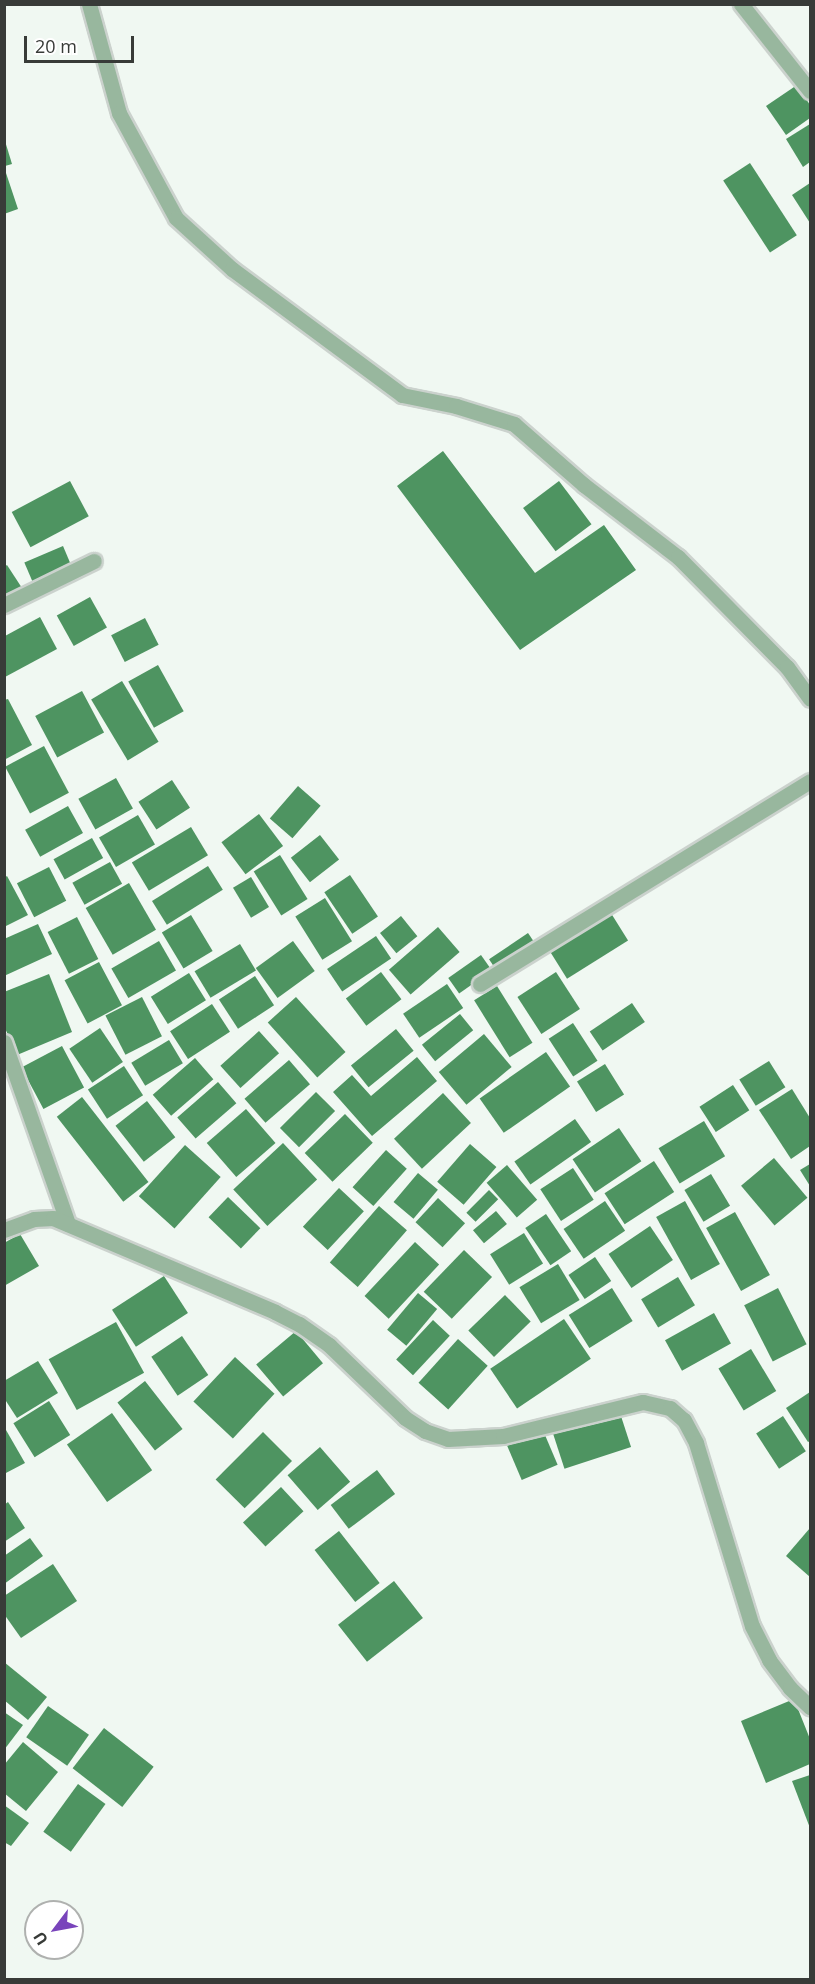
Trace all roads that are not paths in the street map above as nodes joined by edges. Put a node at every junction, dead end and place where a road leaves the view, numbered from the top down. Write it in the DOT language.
graph roads {
  1 [pos="89,4"];
  2 [pos="741,4"];
  3 [pos="810,91"];
  4 [pos="94,561"];
  5 [pos="4,605"];
  6 [pos="810,699"];
  7 [pos="810,781"];
  8 [pos="480,984"];
  9 [pos="4,1042"];
  10 [pos="68,1224"];
  11 [pos="4,1230"];
  12 [pos="810,1707"];
  1 -- 6 [label="street"];
  2 -- 3 [label="street"];
  4 -- 5 [label="street"];
  7 -- 8 [label="street"];
  9 -- 10 [label="street"];
  10 -- 11 [label="street"];
  10 -- 12 [label="street"];
}
